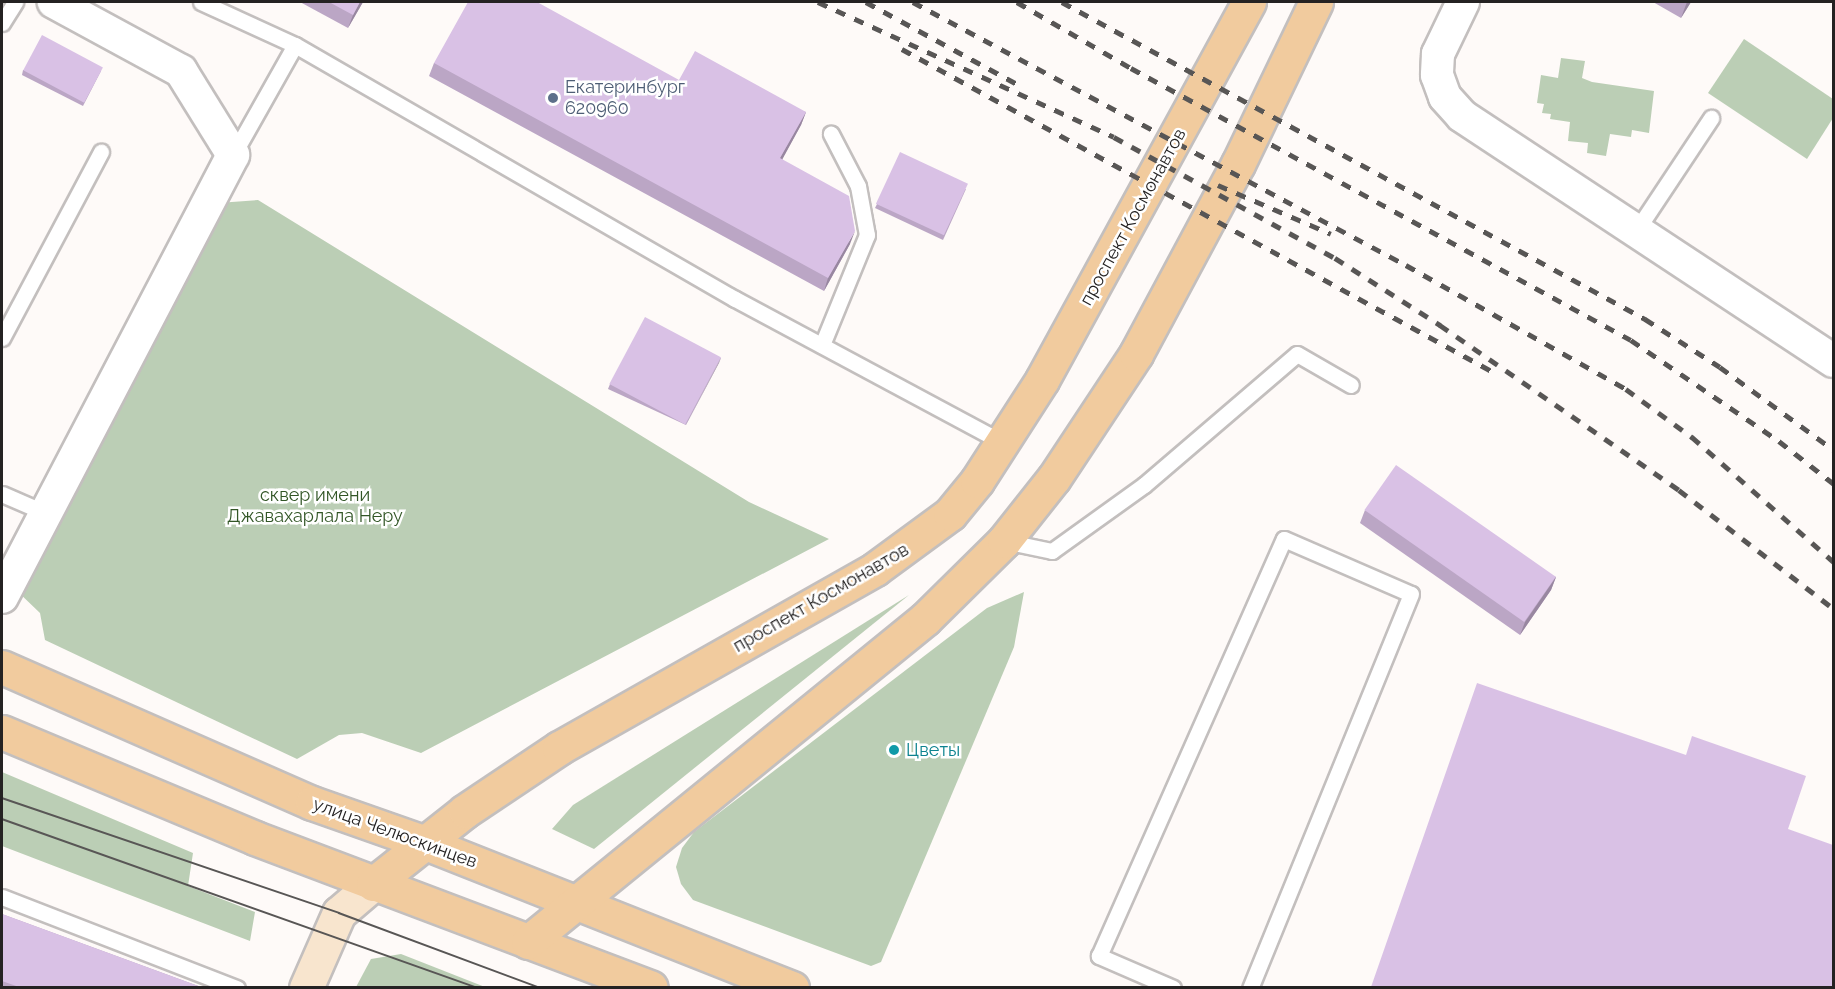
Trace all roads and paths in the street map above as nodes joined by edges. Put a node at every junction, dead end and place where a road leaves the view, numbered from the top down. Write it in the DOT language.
graph roads {
  1 [pos="15,2"];
  2 [pos="54,2"];
  3 [pos="201,2"];
  4 [pos="1249,2"];
  5 [pos="1316,2"];
  6 [pos="1463,2"];
  7 [pos="2,23"];
  8 [pos="295,45"];
  9 [pos="1711,118"];
  10 [pos="831,134"];
  11 [pos="101,152"];
  12 [pos="233,155"];
  13 [pos="1636,231"];
  14 [pos="2,338"];
  15 [pos="822,345"];
  16 [pos="1833,361"];
  17 [pos="1351,385"];
  18 [pos="1003,443"];
  19 [pos="2,494"];
  20 [pos="48,514"];
  21 [pos="1004,541"];
  22 [pos="2,597"];
  23 [pos="2,667"];
  24 [pos="2,732"];
  25 [pos="423,842"];
  26 [pos="373,884"];
  27 [pos="2,897"];
  28 [pos="578,903"];
  29 [pos="528,942"];
  30 [pos="237,987"];
  31 [pos="306,987"];
  32 [pos="651,987"];
  33 [pos="792,987"];
  34 [pos="1173,987"];
  35 [pos="1250,987"];
  1 -- 7 [label="lane"];
  2 -- 12 [label="street"];
  3 -- 8 [label="lane"];
  4 -- 18 [label="main road, проспект Космонавтов"];
  5 -- 21 [label="main road"];
  6 -- 13 [label="street"];
  8 -- 12 [label="lane"];
  8 -- 15 [label="lane"];
  9 -- 13 [label="lane"];
  10 -- 15 [label="lane"];
  11 -- 14 [label="lane"];
  12 -- 20 [label="street"];
  13 -- 16 [label="street"];
  15 -- 18 [label="lane"];
  17 -- 21 [label="lane"];
  18 -- 25 [label="main road, проспект Космонавтов"];
  19 -- 20 [label="lane"];
  20 -- 22 [label="street"];
  21 -- 28 [label="main road"];
  23 -- 25 [label="main road, улица Челюскинцев"];
  24 -- 26 [label="main road"];
  25 -- 26 [label="main road, проспект Космонавтов"];
  25 -- 28 [label="main road, улица Челюскинцев"];
  26 -- 29 [label="main road"];
  26 -- 31 [label="main road"];
  27 -- 30 [label="lane"];
  28 -- 29 [label="main road"];
  28 -- 33 [label="main road, улица Челюскинцев"];
  29 -- 32 [label="main road"];
  34 -- 35 [label="lane"];
}
